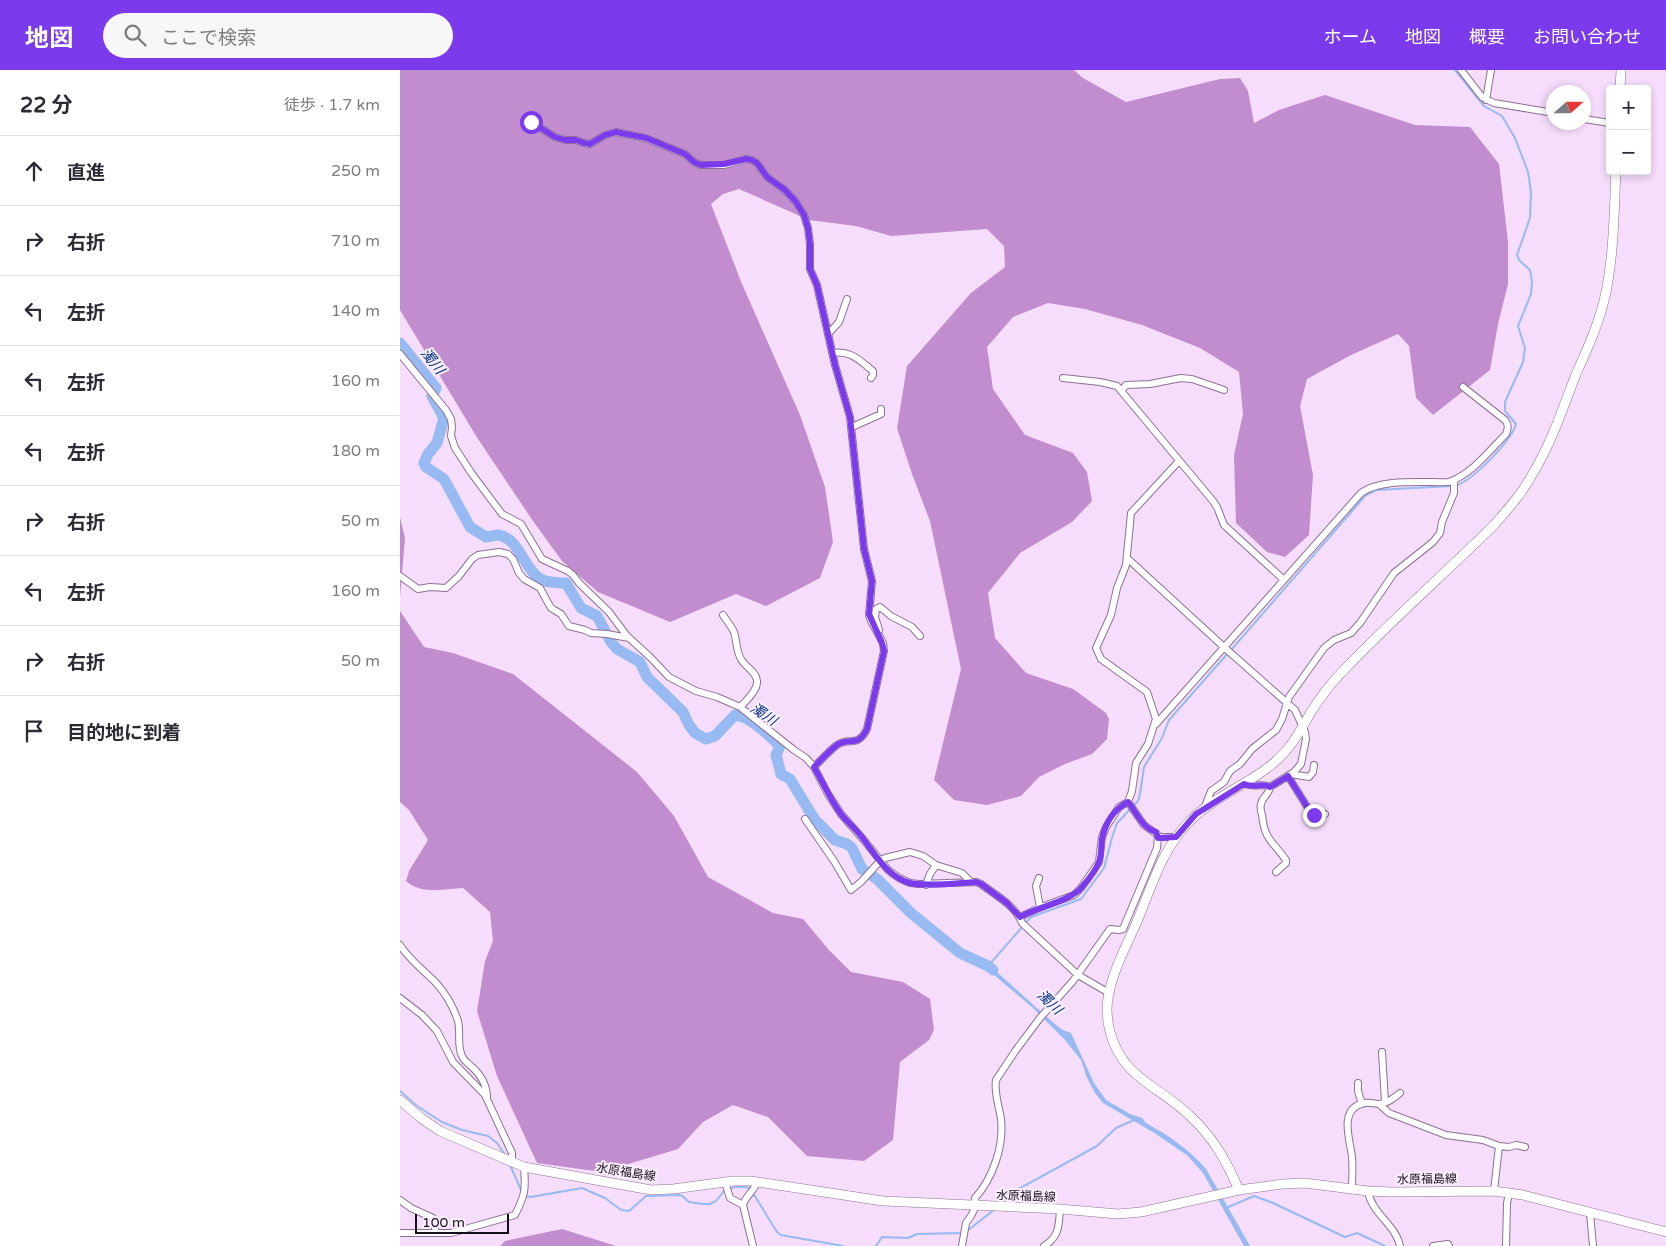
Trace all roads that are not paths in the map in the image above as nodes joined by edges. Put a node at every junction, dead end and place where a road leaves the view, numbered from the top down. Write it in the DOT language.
graph roads {
  1 [pos="1461,70"];
  2 [pos="1491,70"];
  3 [pos="1621,70"];
  4 [pos="1620,85"];
  5 [pos="1486,100"];
  6 [pos="1546,112"];
  7 [pos="1591,119"];
  8 [pos="531,122"];
  9 [pos="1606,122"];
  10 [pos="1616,175"];
  11 [pos="847,299"];
  12 [pos="828,334"];
  13 [pos="832,353"];
  14 [pos="400,354"];
  15 [pos="870,378"];
  16 [pos="1063,378"];
  17 [pos="1463,387"];
  18 [pos="1224,390"];
  19 [pos="1121,391"];
  20 [pos="881,409"];
  21 [pos="852,427"];
  22 [pos="1179,461"];
  23 [pos="1455,484"];
  24 [pos="1126,558"];
  25 [pos="400,576"];
  26 [pos="1284,580"];
  27 [pos="723,615"];
  28 [pos="879,636"];
  29 [pos="920,636"];
  30 [pos="630,638"];
  31 [pos="1228,651"];
  32 [pos="1286,702"];
  33 [pos="740,707"];
  34 [pos="1155,725"];
  35 [pos="1302,728"];
  36 [pos="1314,765"];
  37 [pos="814,767"];
  38 [pos="1290,775"];
  39 [pos="1244,784"];
  40 [pos="1270,787"];
  41 [pos="1131,806"];
  42 [pos="1204,809"];
  43 [pos="1325,814"];
  44 [pos="806,820"];
  45 [pos="1176,837"];
  46 [pos="1158,838"];
  47 [pos="880,861"];
  48 [pos="936,865"];
  49 [pos="1276,872"];
  50 [pos="1039,878"];
  51 [pos="971,882"];
  52 [pos="926,885"];
  53 [pos="1040,907"];
  54 [pos="1023,922"];
  55 [pos="400,945"];
  56 [pos="1078,975"];
  57 [pos="1109,993"];
  58 [pos="400,998"];
  59 [pos="1382,1052"];
  60 [pos="1358,1083"];
  61 [pos="1400,1093"];
  62 [pos="487,1099"];
  63 [pos="400,1100"];
  64 [pos="1382,1103"];
  65 [pos="1362,1104"];
  66 [pos="1499,1146"];
  67 [pos="1525,1147"];
  68 [pos="512,1161"];
  69 [pos="524,1168"];
  70 [pos="725,1182"];
  71 [pos="757,1182"];
  72 [pos="1352,1189"];
  73 [pos="1239,1190"];
  74 [pos="1368,1191"];
  75 [pos="1494,1191"];
  76 [pos="1509,1194"];
  77 [pos="400,1200"];
  78 [pos="743,1205"];
  79 [pos="976,1206"];
  80 [pos="1060,1209"];
  81 [pos="1590,1213"];
  82 [pos="1666,1232"];
  83 [pos="400,1233"];
  84 [pos="436,1233"];
  85 [pos="753,1246"];
  86 [pos="962,1246"];
  87 [pos="1044,1246"];
  88 [pos="1400,1246"];
  89 [pos="1433,1246"];
  90 [pos="1449,1246"];
  91 [pos="1506,1246"];
  92 [pos="1593,1246"];
  1 -- 5 [label="street"];
  2 -- 5 [label="street"];
  3 -- 4 [label="main road"];
  5 -- 6 [label="street"];
  7 -- 9 [label="street"];
  8 -- 12 [label="street"];
  10 -- 35 [label="main road"];
  11 -- 12 [label="street"];
  12 -- 13 [label="street"];
  13 -- 15 [label="street"];
  13 -- 21 [label="street"];
  14 -- 30 [label="street"];
  16 -- 19 [label="street"];
  17 -- 23 [label="street"];
  18 -- 19 [label="street"];
  19 -- 22 [label="street"];
  20 -- 21 [label="street"];
  21 -- 28 [label="street"];
  22 -- 24 [label="street"];
  22 -- 26 [label="street"];
  23 -- 26 [label="street"];
  23 -- 32 [label="street"];
  24 -- 31 [label="street"];
  24 -- 34 [label="street"];
  25 -- 30 [label="street"];
  26 -- 31 [label="street"];
  27 -- 33 [label="street"];
  28 -- 29 [label="street"];
  28 -- 37 [label="street"];
  30 -- 33 [label="street"];
  31 -- 32 [label="street"];
  31 -- 34 [label="street"];
  32 -- 35 [label="street"];
  32 -- 42 [label="street"];
  33 -- 37 [label="street"];
  34 -- 41 [label="street"];
  35 -- 38 [label="street"];
  35 -- 39 [label="main road"];
  36 -- 38 [label="street"];
  37 -- 47 [label="street"];
  38 -- 40 [label="street"];
  38 -- 43 [label="street"];
  39 -- 40 [label="street"];
  39 -- 42 [label="main road"];
  40 -- 49 [label="street"];
  41 -- 46 [label="street"];
  41 -- 53 [label="street"];
  42 -- 45 [label="main road"];
  44 -- 47 [label="street"];
  45 -- 46 [label="street"];
  45 -- 57 [label="main road"];
  46 -- 56 [label="street"];
  47 -- 48 [label="street"];
  47 -- 52 [label="street"];
  48 -- 51 [label="street"];
  48 -- 52 [label="street"];
  50 -- 53 [label="street"];
  51 -- 52 [label="street"];
  51 -- 54 [label="street"];
  53 -- 54 [label="street"];
  54 -- 56 [label="street"];
  55 -- 62 [label="street"];
  56 -- 57 [label="street"];
  56 -- 79 [label="street"];
  57 -- 73 [label="main road"];
  58 -- 62 [label="street"];
  59 -- 64 [label="street"];
  60 -- 65 [label="street"];
  61 -- 64 [label="street"];
  62 -- 68 [label="street"];
  63 -- 68 [label="main road, 水原福島線"];
  64 -- 65 [label="street"];
  64 -- 66 [label="street"];
  65 -- 72 [label="street"];
  66 -- 67 [label="street"];
  66 -- 75 [label="street"];
  68 -- 69 [label="main road, 水原福島線"];
  69 -- 70 [label="main road, 水原福島線"];
  69 -- 84 [label="street"];
  70 -- 71 [label="main road, 水原福島線"];
  70 -- 78 [label="street"];
  71 -- 78 [label="street"];
  71 -- 79 [label="main road, 水原福島線"];
  72 -- 73 [label="main road, 水原福島線"];
  72 -- 74 [label="main road, 水原福島線"];
  73 -- 80 [label="main road, 水原福島線"];
  74 -- 75 [label="main road, 水原福島線"];
  74 -- 88 [label="street"];
  75 -- 76 [label="main road, 水原福島線"];
  76 -- 81 [label="main road, 水原福島線"];
  76 -- 91 [label="street"];
  77 -- 84 [label="street"];
  78 -- 85 [label="street"];
  79 -- 80 [label="main road, 水原福島線"];
  79 -- 86 [label="street"];
  80 -- 87 [label="street"];
  81 -- 82 [label="main road, 水原福島線"];
  81 -- 92 [label="street"];
  83 -- 84 [label="street"];
  89 -- 90 [label="street"];
}
